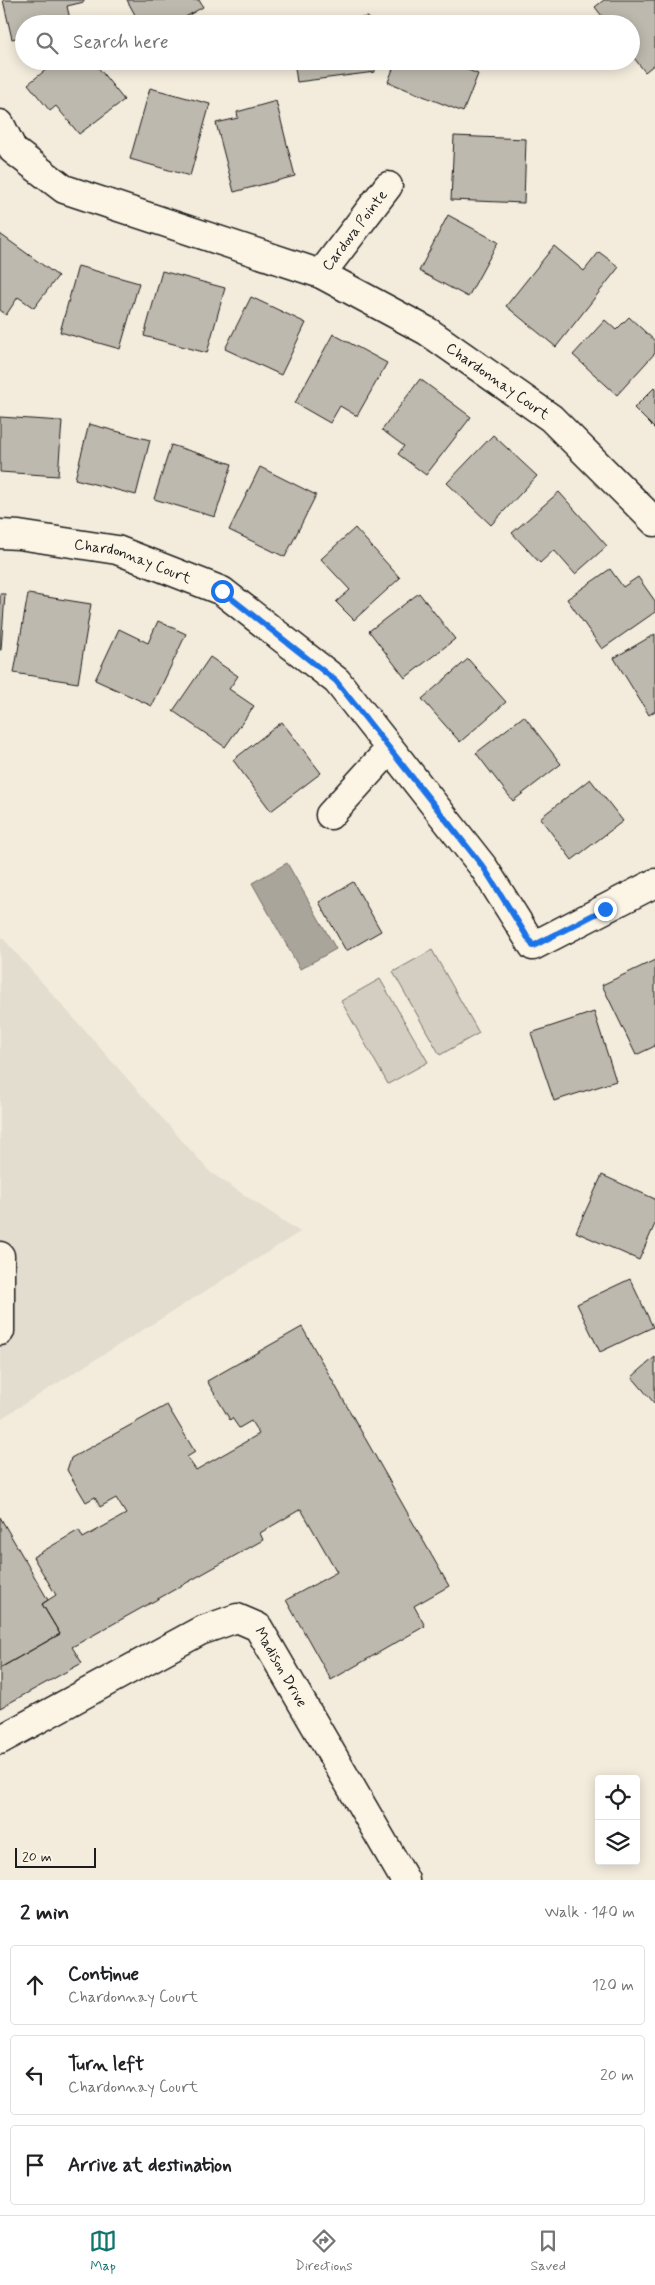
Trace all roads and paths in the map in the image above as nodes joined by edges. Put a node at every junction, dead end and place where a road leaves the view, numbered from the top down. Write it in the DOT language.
graph roads {
  1 [pos="0,124"];
  2 [pos="388,186"];
  3 [pos="321,274"];
  4 [pos="655,522"];
  5 [pos="0,534"];
  6 [pos="389,750"];
  7 [pos="330,815"];
  8 [pos="655,883"];
  9 [pos="0,1256"];
  10 [pos="0,1331"];
  11 [pos="0,1740"];
  12 [pos="405,1880"];
  1 -- 3 [label="street, Chardonnay Court"];
  2 -- 3 [label="street, Cardova Pointe"];
  3 -- 4 [label="street, Chardonnay Court"];
  5 -- 6 [label="street, Chardonnay Court"];
  6 -- 7 [label="street"];
  6 -- 8 [label="street, Chardonnay Court"];
  9 -- 10 [label="street"];
  11 -- 12 [label="street, Madison Drive"];
}
